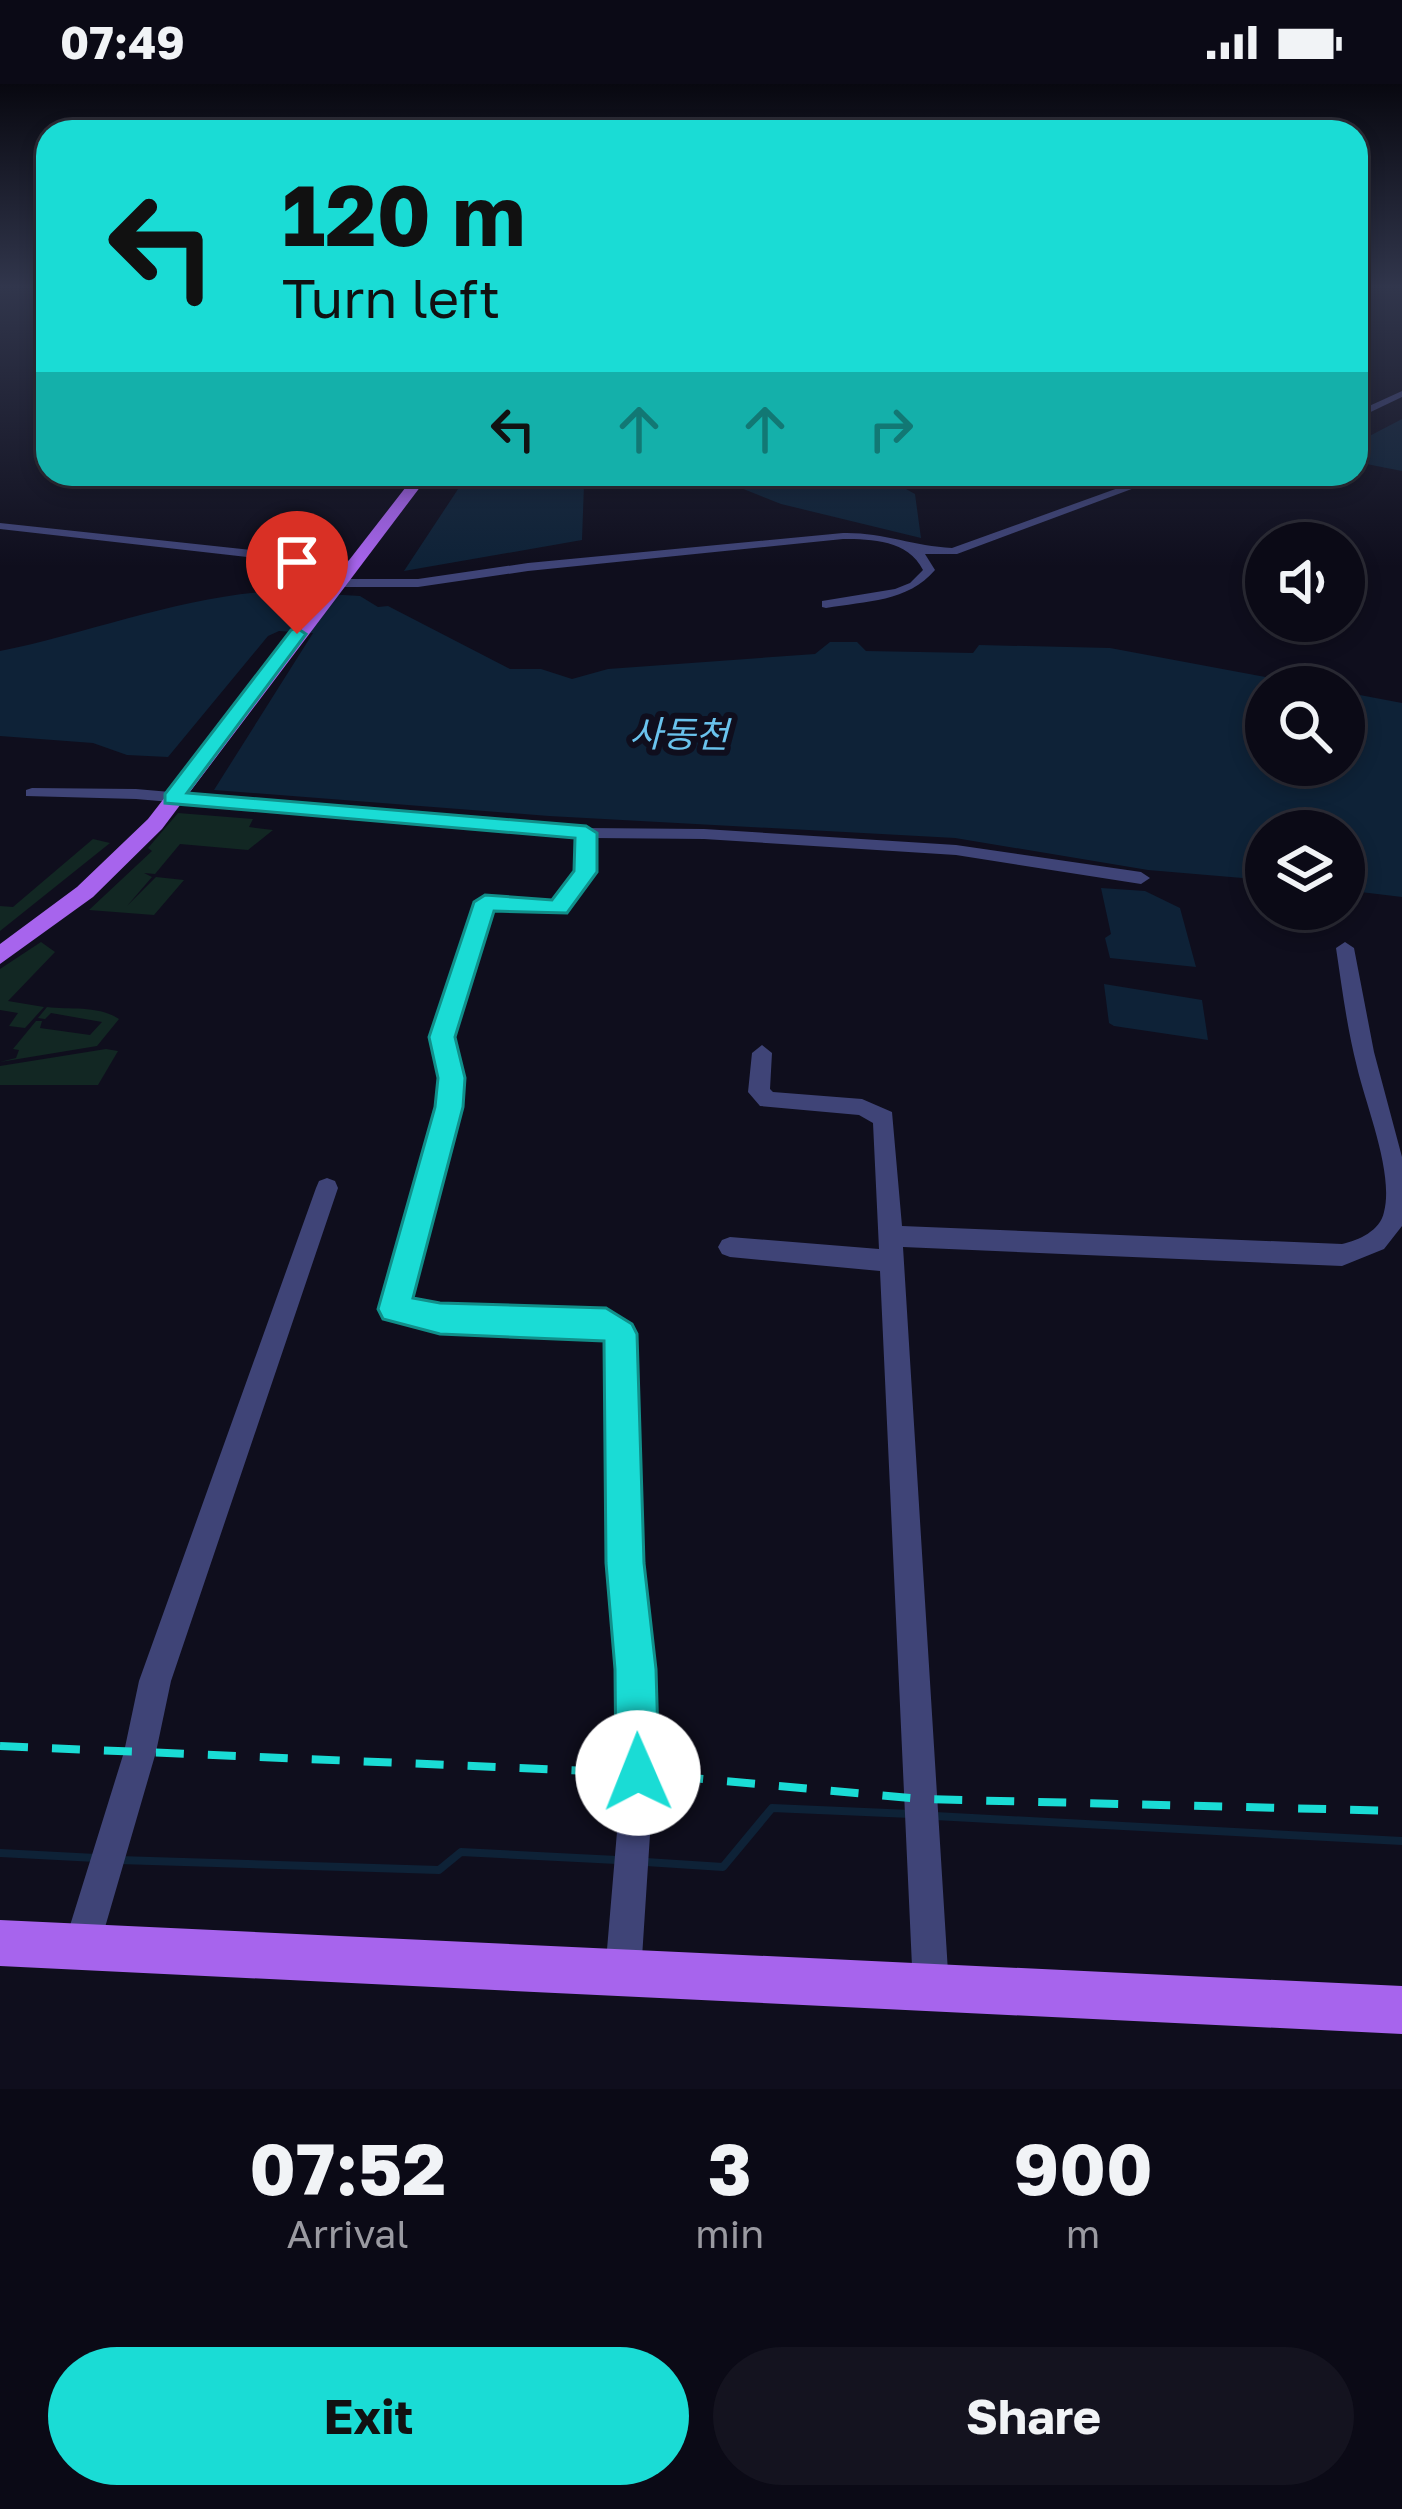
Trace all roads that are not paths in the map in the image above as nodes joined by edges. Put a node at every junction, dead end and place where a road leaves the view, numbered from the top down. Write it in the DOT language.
graph roads {
  1 [pos="1402,394"];
  2 [pos="1368,410"];
  3 [pos="414,486"];
  4 [pos="1135,486"];
  5 [pos="0,526"];
  6 [pos="919,550"];
  7 [pos="353,566"];
  8 [pos="334,588"];
  9 [pos="826,604"];
  10 [pos="32,793"];
  11 [pos="172,798"];
  12 [pos="586,833"];
  13 [pos="1142,878"];
  14 [pos="1345,949"];
  15 [pos="0,956"];
  16 [pos="762,1053"];
  17 [pos="327,1188"];
  18 [pos="730,1247"];
  19 [pos="891,1249"];
  20 [pos="0,1943"];
  21 [pos="81,1948"];
  22 [pos="623,1973"];
  23 [pos="931,1988"];
  24 [pos="1402,2010"];
  1 -- 2 [label="street"];
  3 -- 7 [label="main road"];
  4 -- 6 [label="street"];
  5 -- 7 [label="street"];
  6 -- 8 [label="street"];
  6 -- 9 [label="street"];
  7 -- 8 [label="main road"];
  8 -- 11 [label="main road"];
  10 -- 11 [label="street"];
  11 -- 12 [label="street"];
  11 -- 15 [label="main road"];
  12 -- 13 [label="street"];
  12 -- 22 [label="street"];
  14 -- 19 [label="street"];
  16 -- 19 [label="street"];
  17 -- 21 [label="street"];
  18 -- 19 [label="street"];
  19 -- 23 [label="street"];
  20 -- 21 [label="main road"];
  21 -- 22 [label="main road"];
  22 -- 23 [label="main road"];
  23 -- 24 [label="main road"];
}
